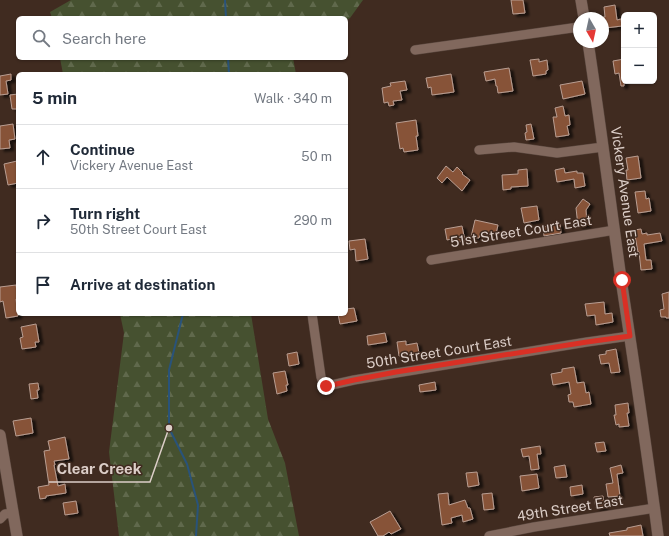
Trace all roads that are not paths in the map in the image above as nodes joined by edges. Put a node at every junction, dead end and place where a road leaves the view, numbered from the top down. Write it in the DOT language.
graph roads {
  1 [pos="581,0"];
  2 [pos="583,12"];
  3 [pos="573,28"];
  4 [pos="589,48"];
  5 [pos="415,50"];
  6 [pos="604,147"];
  7 [pos="479,150"];
  8 [pos="615,230"];
  9 [pos="431,260"];
  10 [pos="312,316"];
  11 [pos="630,336"];
  12 [pos="0,435"];
  13 [pos="655,508"];
  14 [pos="13,513"];
  15 [pos="0,519"];
  16 [pos="17,536"];
  17 [pos="489,536"];
  18 [pos="658,536"];
  1 -- 2 [label="street"];
  3 -- 5 [label="street"];
  4 -- 6 [label="street, Vickery Avenue East"];
  6 -- 7 [label="street"];
  6 -- 8 [label="street, Vickery Avenue East"];
  8 -- 9 [label="street, 51st Street Court East"];
  8 -- 11 [label="street, Vickery Avenue East"];
  10 -- 11 [label="street, 50th Street Court East"];
  11 -- 13 [label="street, Vickery Avenue East"];
  12 -- 14 [label="street"];
  13 -- 17 [label="street, 49th Street East"];
  13 -- 18 [label="street, Vickery Avenue East"];
  14 -- 15 [label="street"];
  14 -- 16 [label="street"];
}
